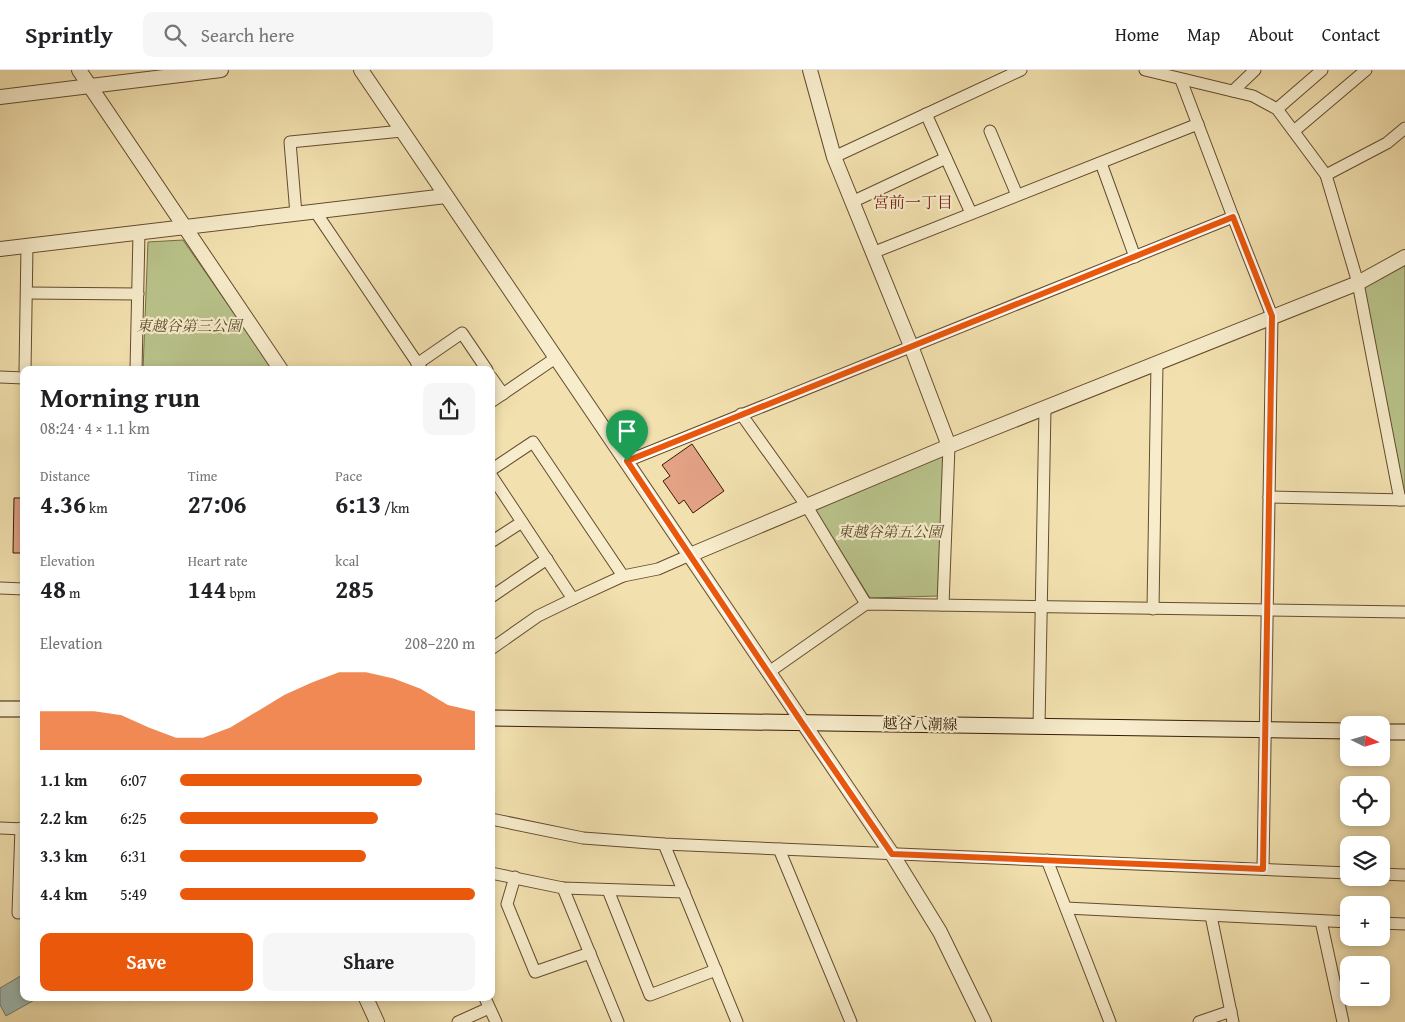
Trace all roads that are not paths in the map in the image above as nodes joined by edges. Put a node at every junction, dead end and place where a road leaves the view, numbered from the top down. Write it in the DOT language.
graph roads {
  1 [pos="79,70"];
  2 [pos="216,70"];
  3 [pos="361,70"];
  4 [pos="811,70"];
  5 [pos="1021,70"];
  6 [pos="1145,70"];
  7 [pos="1255,70"];
  8 [pos="1322,70"];
  9 [pos="1366,70"];
  10 [pos="1181,80"];
  11 [pos="91,87"];
  12 [pos="1233,91"];
  13 [pos="0,98"];
  14 [pos="1277,109"];
  15 [pos="926,114"];
  16 [pos="1198,124"];
  17 [pos="1405,128"];
  18 [pos="990,131"];
  19 [pos="1294,131"];
  20 [pos="402,132"];
  21 [pos="834,157"];
  22 [pos="946,158"];
  23 [pos="1101,163"];
  24 [pos="1326,175"];
  25 [pos="1017,195"];
  26 [pos="446,196"];
  27 [pos="852,202"];
  28 [pos="315,211"];
  29 [pos="971,213"];
  30 [pos="296,214"];
  31 [pos="1233,217"];
  32 [pos="185,227"];
  33 [pos="139,232"];
  34 [pos="27,246"];
  35 [pos="0,249"];
  36 [pos="872,253"];
  37 [pos="1135,257"];
  38 [pos="1405,257"];
  39 [pos="1358,283"];
  40 [pos="27,293"];
  41 [pos="138,294"];
  42 [pos="1272,316"];
  43 [pos="911,346"];
  44 [pos="557,358"];
  45 [pos="1158,363"];
  46 [pos="25,366"];
  47 [pos="136,366"];
  48 [pos="278,366"];
  49 [pos="419,366"];
  50 [pos="421,366"];
  51 [pos="483,366"];
  52 [pos="0,377"];
  53 [pos="20,378"];
  54 [pos="495,383"];
  55 [pos="503,394"];
  56 [pos="495,399"];
  57 [pos="1044,408"];
  58 [pos="742,414"];
  59 [pos="949,446"];
  60 [pos="627,461"];
  61 [pos="495,467"];
  62 [pos="496,493"];
  63 [pos="1270,497"];
  64 [pos="1403,500"];
  65 [pos="806,506"];
  66 [pos="522,522"];
  67 [pos="495,539"];
  68 [pos="690,554"];
  69 [pos="547,559"];
  70 [pos="624,576"];
  71 [pos="0,588"];
  72 [pos="20,589"];
  73 [pos="495,594"];
  74 [pos="573,599"];
  75 [pos="866,604"];
  76 [pos="943,605"];
  77 [pos="1042,607"];
  78 [pos="1153,608"];
  79 [pos="1268,610"];
  80 [pos="1405,612"];
  81 [pos="495,646"];
  82 [pos="769,672"];
  83 [pos="0,709"];
  84 [pos="20,709"];
  85 [pos="495,718"];
  86 [pos="802,723"];
  87 [pos="1040,726"];
  88 [pos="1266,730"];
  89 [pos="1340,731"];
  90 [pos="1390,732"];
  91 [pos="1405,732"];
  92 [pos="495,820"];
  93 [pos="0,828"];
  94 [pos="20,828"];
  95 [pos="664,844"];
  96 [pos="779,849"];
  97 [pos="892,854"];
  98 [pos="1047,860"];
  99 [pos="1263,869"];
  100 [pos="20,870"];
  101 [pos="1340,873"];
  102 [pos="495,874"];
  103 [pos="1390,874"];
  104 [pos="1405,875"];
  105 [pos="515,878"];
  106 [pos="563,888"];
  107 [pos="608,890"];
  108 [pos="684,892"];
  109 [pos="1066,908"];
  110 [pos="18,912"];
  111 [pos="1211,916"];
  112 [pos="1322,921"];
  113 [pos="1340,922"];
  114 [pos="1390,923"];
  115 [pos="1405,924"];
  116 [pos="590,953"];
  117 [pos="716,970"];
  118 [pos="367,1001"];
  119 [pos="487,1003"];
  120 [pos="1232,1016"];
  121 [pos="377,1022"];
  122 [pos="458,1022"];
  123 [pos="496,1022"];
  124 [pos="618,1022"];
  125 [pos="737,1022"];
  126 [pos="851,1022"];
  127 [pos="984,1022"];
  128 [pos="1110,1022"];
  129 [pos="1199,1022"];
  130 [pos="1342,1022"];
  1 -- 11 [label="street"];
  2 -- 11 [label="street"];
  3 -- 20 [label="street"];
  4 -- 21 [label="street"];
  5 -- 15 [label="street"];
  6 -- 10 [label="street"];
  7 -- 12 [label="street"];
  8 -- 14 [label="street"];
  9 -- 19 [label="street"];
  10 -- 12 [label="street"];
  10 -- 16 [label="street"];
  11 -- 13 [label="street"];
  11 -- 32 [label="street"];
  12 -- 14 [label="street"];
  14 -- 19 [label="street"];
  15 -- 21 [label="street"];
  15 -- 22 [label="street"];
  16 -- 23 [label="street"];
  16 -- 31 [label="street"];
  17 -- 24 [label="street"];
  18 -- 25 [label="street"];
  19 -- 24 [label="street"];
  20 -- 26 [label="street"];
  20 -- 30 [label="street"];
  21 -- 27 [label="street"];
  22 -- 27 [label="street"];
  22 -- 29 [label="street"];
  23 -- 25 [label="street"];
  23 -- 37 [label="street"];
  24 -- 39 [label="street"];
  25 -- 29 [label="street"];
  26 -- 28 [label="street"];
  26 -- 44 [label="street"];
  27 -- 36 [label="street"];
  28 -- 30 [label="street"];
  28 -- 49 [label="street"];
  29 -- 36 [label="street"];
  30 -- 32 [label="street"];
  31 -- 37 [label="street"];
  31 -- 42 [label="street"];
  32 -- 33 [label="street"];
  32 -- 48 [label="street"];
  33 -- 34 [label="street"];
  33 -- 41 [label="street"];
  34 -- 35 [label="street"];
  34 -- 40 [label="street"];
  36 -- 43 [label="street"];
  37 -- 43 [label="street"];
  38 -- 39 [label="street"];
  39 -- 42 [label="street"];
  39 -- 64 [label="street"];
  40 -- 41 [label="street"];
  40 -- 46 [label="street"];
  41 -- 47 [label="street"];
  42 -- 45 [label="street"];
  42 -- 63 [label="street"];
  43 -- 58 [label="street"];
  43 -- 59 [label="street"];
  44 -- 55 [label="street"];
  44 -- 60 [label="street"];
  45 -- 57 [label="street"];
  45 -- 78 [label="street"];
  50 -- 51 [label="street"];
  52 -- 53 [label="street"];
  54 -- 55 [label="street"];
  55 -- 56 [label="street"];
  57 -- 59 [label="street"];
  57 -- 77 [label="street"];
  58 -- 60 [label="street"];
  58 -- 65 [label="street"];
  59 -- 65 [label="street"];
  59 -- 76 [label="street"];
  60 -- 68 [label="street"];
  61 -- 70 [label="street"];
  62 -- 66 [label="street"];
  63 -- 64 [label="street"];
  63 -- 79 [label="street"];
  65 -- 68 [label="street"];
  65 -- 75 [label="street"];
  66 -- 67 [label="street"];
  66 -- 69 [label="street"];
  68 -- 70 [label="street"];
  68 -- 82 [label="street"];
  69 -- 73 [label="street"];
  69 -- 74 [label="street"];
  70 -- 74 [label="street"];
  71 -- 72 [label="street"];
  74 -- 81 [label="street"];
  75 -- 76 [label="street"];
  75 -- 82 [label="street"];
  76 -- 77 [label="street"];
  77 -- 78 [label="street"];
  77 -- 87 [label="street"];
  78 -- 79 [label="street"];
  79 -- 80 [label="street"];
  79 -- 88 [label="street"];
  82 -- 86 [label="street"];
  83 -- 84 [label="main road"];
  85 -- 86 [label="main road, 越谷八潮線"];
  86 -- 87 [label="main road, 越谷八潮線"];
  86 -- 97 [label="street"];
  87 -- 88 [label="main road, 越谷八潮線"];
  88 -- 89 [label="main road, 越谷八潮線"];
  88 -- 99 [label="street"];
  90 -- 91 [label="main road"];
  92 -- 95 [label="street"];
  93 -- 94 [label="street"];
  95 -- 96 [label="street"];
  95 -- 108 [label="street"];
  96 -- 97 [label="street"];
  96 -- 126 [label="street"];
  97 -- 98 [label="street"];
  97 -- 127 [label="street"];
  98 -- 99 [label="street"];
  98 -- 109 [label="street"];
  99 -- 101 [label="street"];
  100 -- 110 [label="street"];
  102 -- 105 [label="street"];
  103 -- 104 [label="street"];
  105 -- 106 [label="street"];
  105 -- 116 [label="street"];
  106 -- 107 [label="street"];
  106 -- 116 [label="street"];
  107 -- 108 [label="street"];
  107 -- 117 [label="street"];
  108 -- 117 [label="street"];
  109 -- 111 [label="street"];
  109 -- 128 [label="street"];
  111 -- 112 [label="street"];
  111 -- 120 [label="street"];
  112 -- 113 [label="street"];
  112 -- 130 [label="street"];
  114 -- 115 [label="street"];
  116 -- 124 [label="street"];
  117 -- 125 [label="street"];
  118 -- 121 [label="street"];
  119 -- 122 [label="street"];
  119 -- 123 [label="street"];
  120 -- 129 [label="street"];
}
